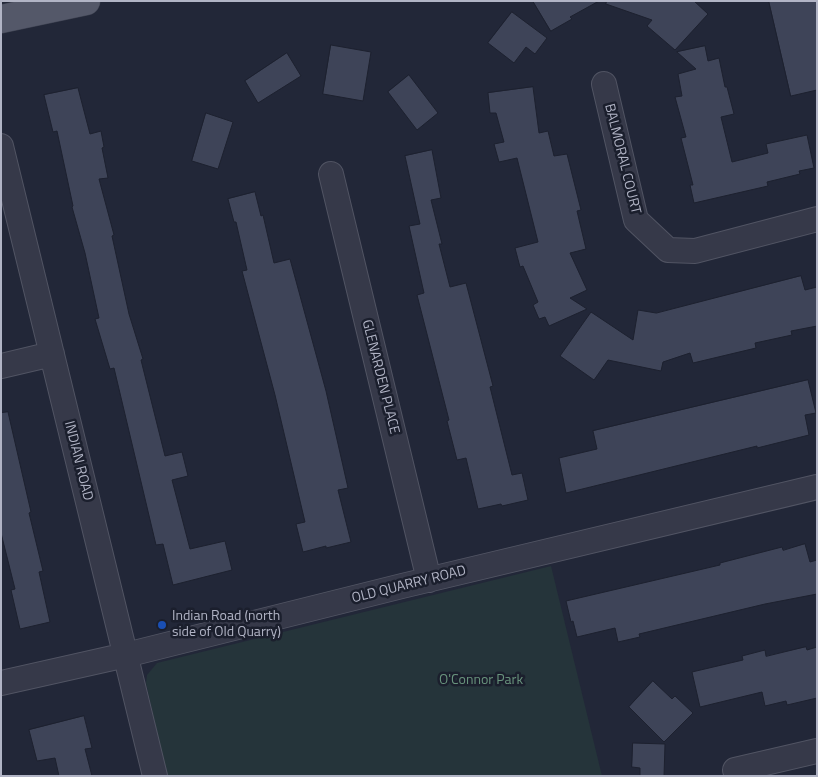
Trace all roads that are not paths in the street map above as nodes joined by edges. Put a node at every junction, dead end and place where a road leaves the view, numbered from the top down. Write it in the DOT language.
graph roads {
  1 [pos="86,1"];
  2 [pos="1,19"];
  3 [pos="604,84"];
  4 [pos="1,146"];
  5 [pos="331,174"];
  6 [pos="817,219"];
  7 [pos="52,354"];
  8 [pos="1,366"];
  9 [pos="817,487"];
  10 [pos="429,580"];
  11 [pos="126,655"];
  12 [pos="1,683"];
  13 [pos="817,751"];
  14 [pos="735,770"];
  15 [pos="154,776"];
  1 -- 2 [label="main road"];
  3 -- 6 [label="street, BALMORAL COURT"];
  4 -- 7 [label="street, INDIAN ROAD"];
  5 -- 10 [label="street, GLENARDEN PLACE"];
  7 -- 8 [label="street"];
  7 -- 11 [label="street, INDIAN ROAD"];
  9 -- 10 [label="street, OLD QUARRY ROAD"];
  10 -- 11 [label="street, OLD QUARRY ROAD"];
  11 -- 12 [label="street, OLD QUARRY ROAD"];
  11 -- 15 [label="street, INDIAN ROAD"];
  13 -- 14 [label="street"];
}
